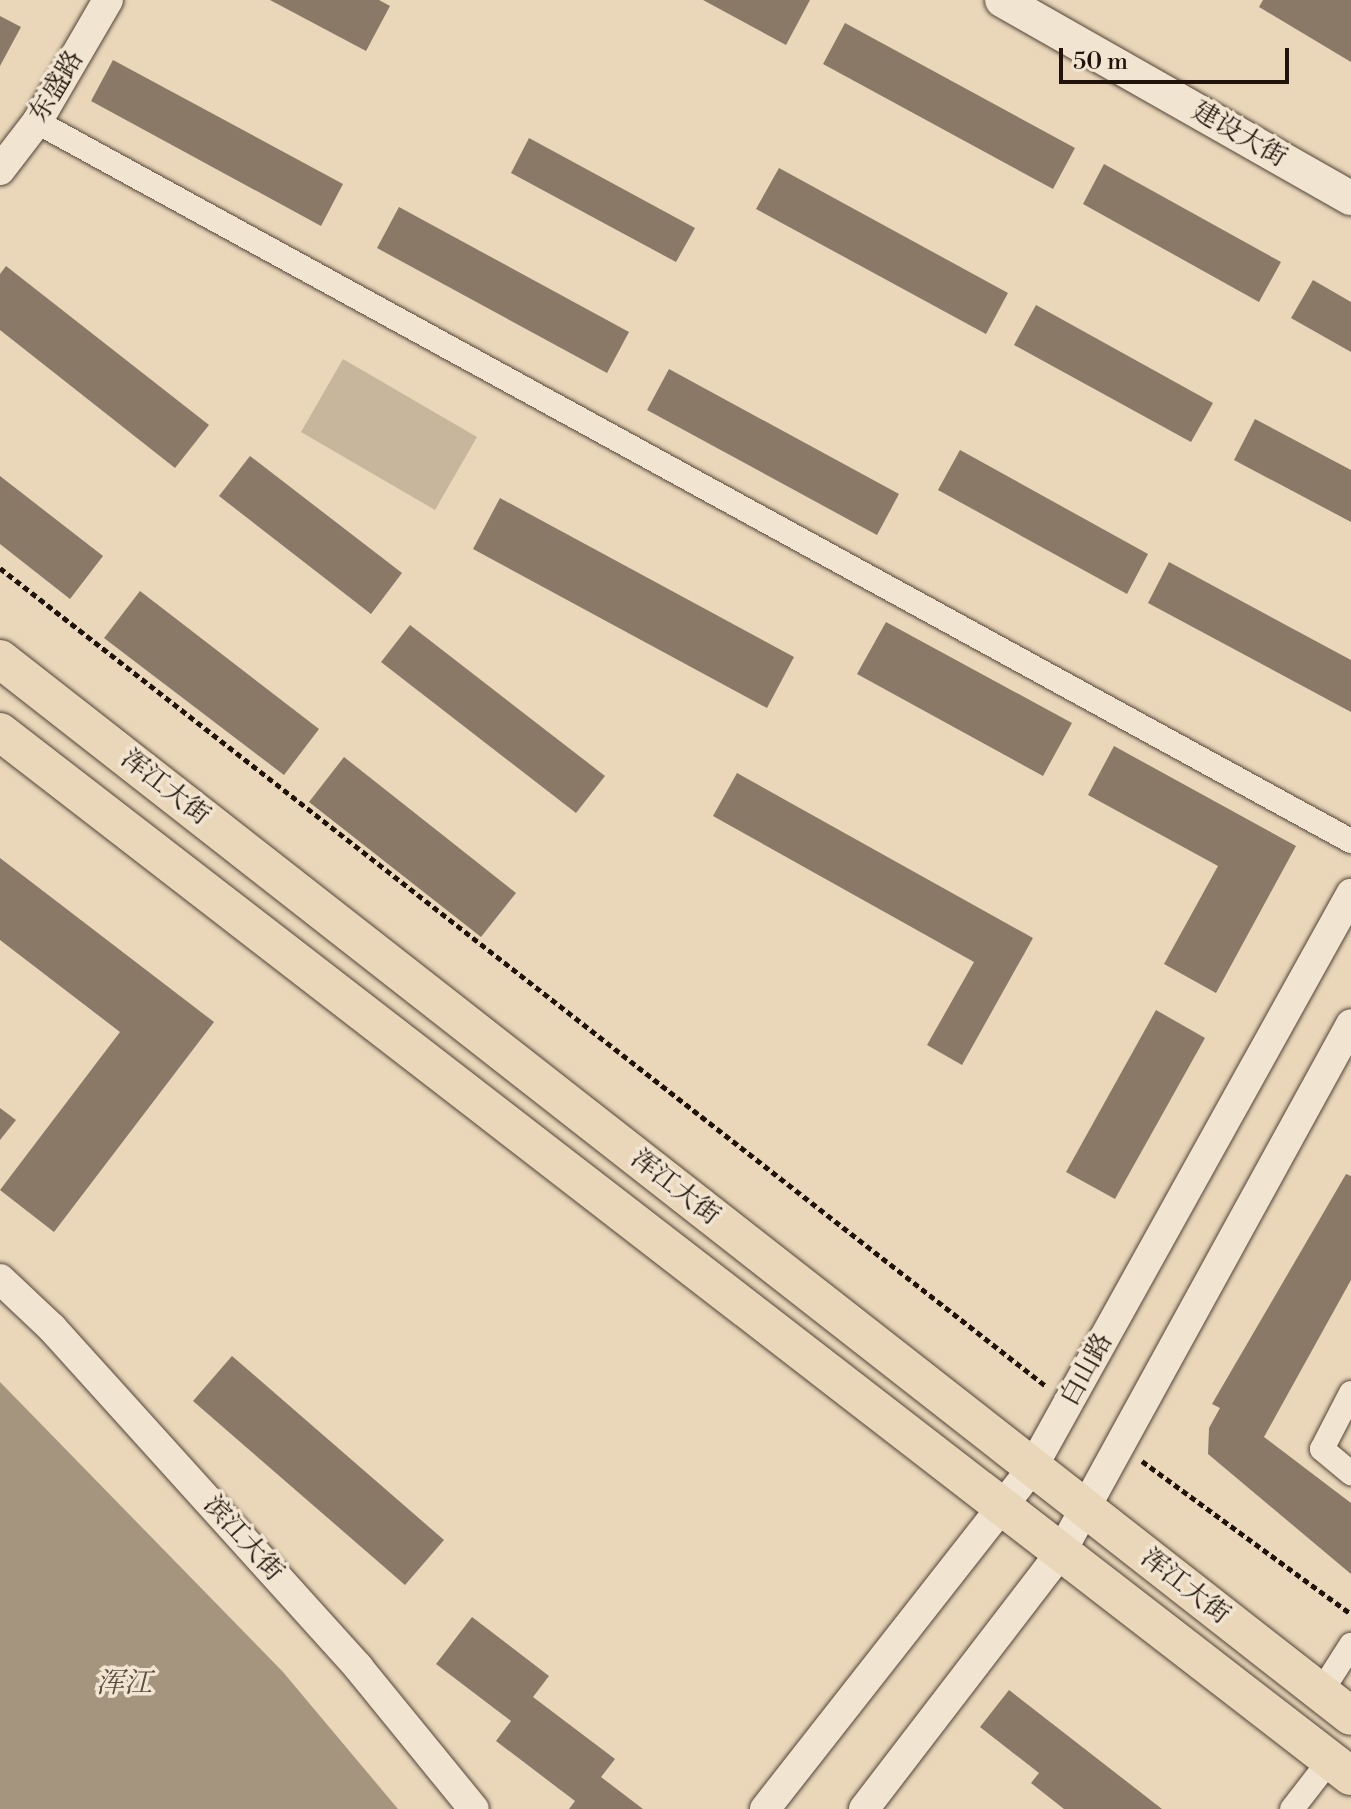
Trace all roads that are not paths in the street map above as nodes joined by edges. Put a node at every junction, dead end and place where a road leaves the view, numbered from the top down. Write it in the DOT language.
graph roads {
  1 [pos="108,0"];
  2 [pos="1002,0"];
  3 [pos="37,122"];
  4 [pos="0,170"];
  5 [pos="1351,198"];
  6 [pos="0,659"];
  7 [pos="0,732"];
  8 [pos="1351,841"];
  9 [pos="1351,894"];
  10 [pos="1351,1024"];
  11 [pos="0,1279"];
  12 [pos="1351,1393"];
  13 [pos="1032,1468"];
  14 [pos="1351,1473"];
  15 [pos="1002,1509"];
  16 [pos="1086,1510"];
  17 [pos="1061,1552"];
  18 [pos="1351,1645"];
  19 [pos="1321,1692"];
  20 [pos="1351,1716"];
  21 [pos="1340,1768"];
  22 [pos="474,1809"];
  23 [pos="765,1809"];
  24 [pos="864,1809"];
  25 [pos="1292,1809"];
  1 -- 3 [label="street, 东盛路"];
  2 -- 5 [label="main road, 建设大街"];
  3 -- 4 [label="street, 东盛路"];
  3 -- 8 [label="street"];
  6 -- 13 [label="main road, 浑江大街"];
  7 -- 15 [label="main road, 浑江大街"];
  9 -- 13 [label="street, 白山路"];
  10 -- 16 [label="street"];
  11 -- 22 [label="street, 滨江大街"];
  12 -- 14 [label="street"];
  13 -- 15 [label="street, 白山路"];
  13 -- 16 [label="main road, 浑江大街"];
  15 -- 17 [label="main road, 浑江大街"];
  15 -- 23 [label="street, 白山路"];
  16 -- 17 [label="street"];
  16 -- 19 [label="main road, 浑江大街"];
  17 -- 21 [label="main road, 浑江大街"];
  17 -- 24 [label="street"];
  18 -- 19 [label="street"];
  19 -- 20 [label="main road, 浑江大街"];
  21 -- 25 [label="street"];
}
